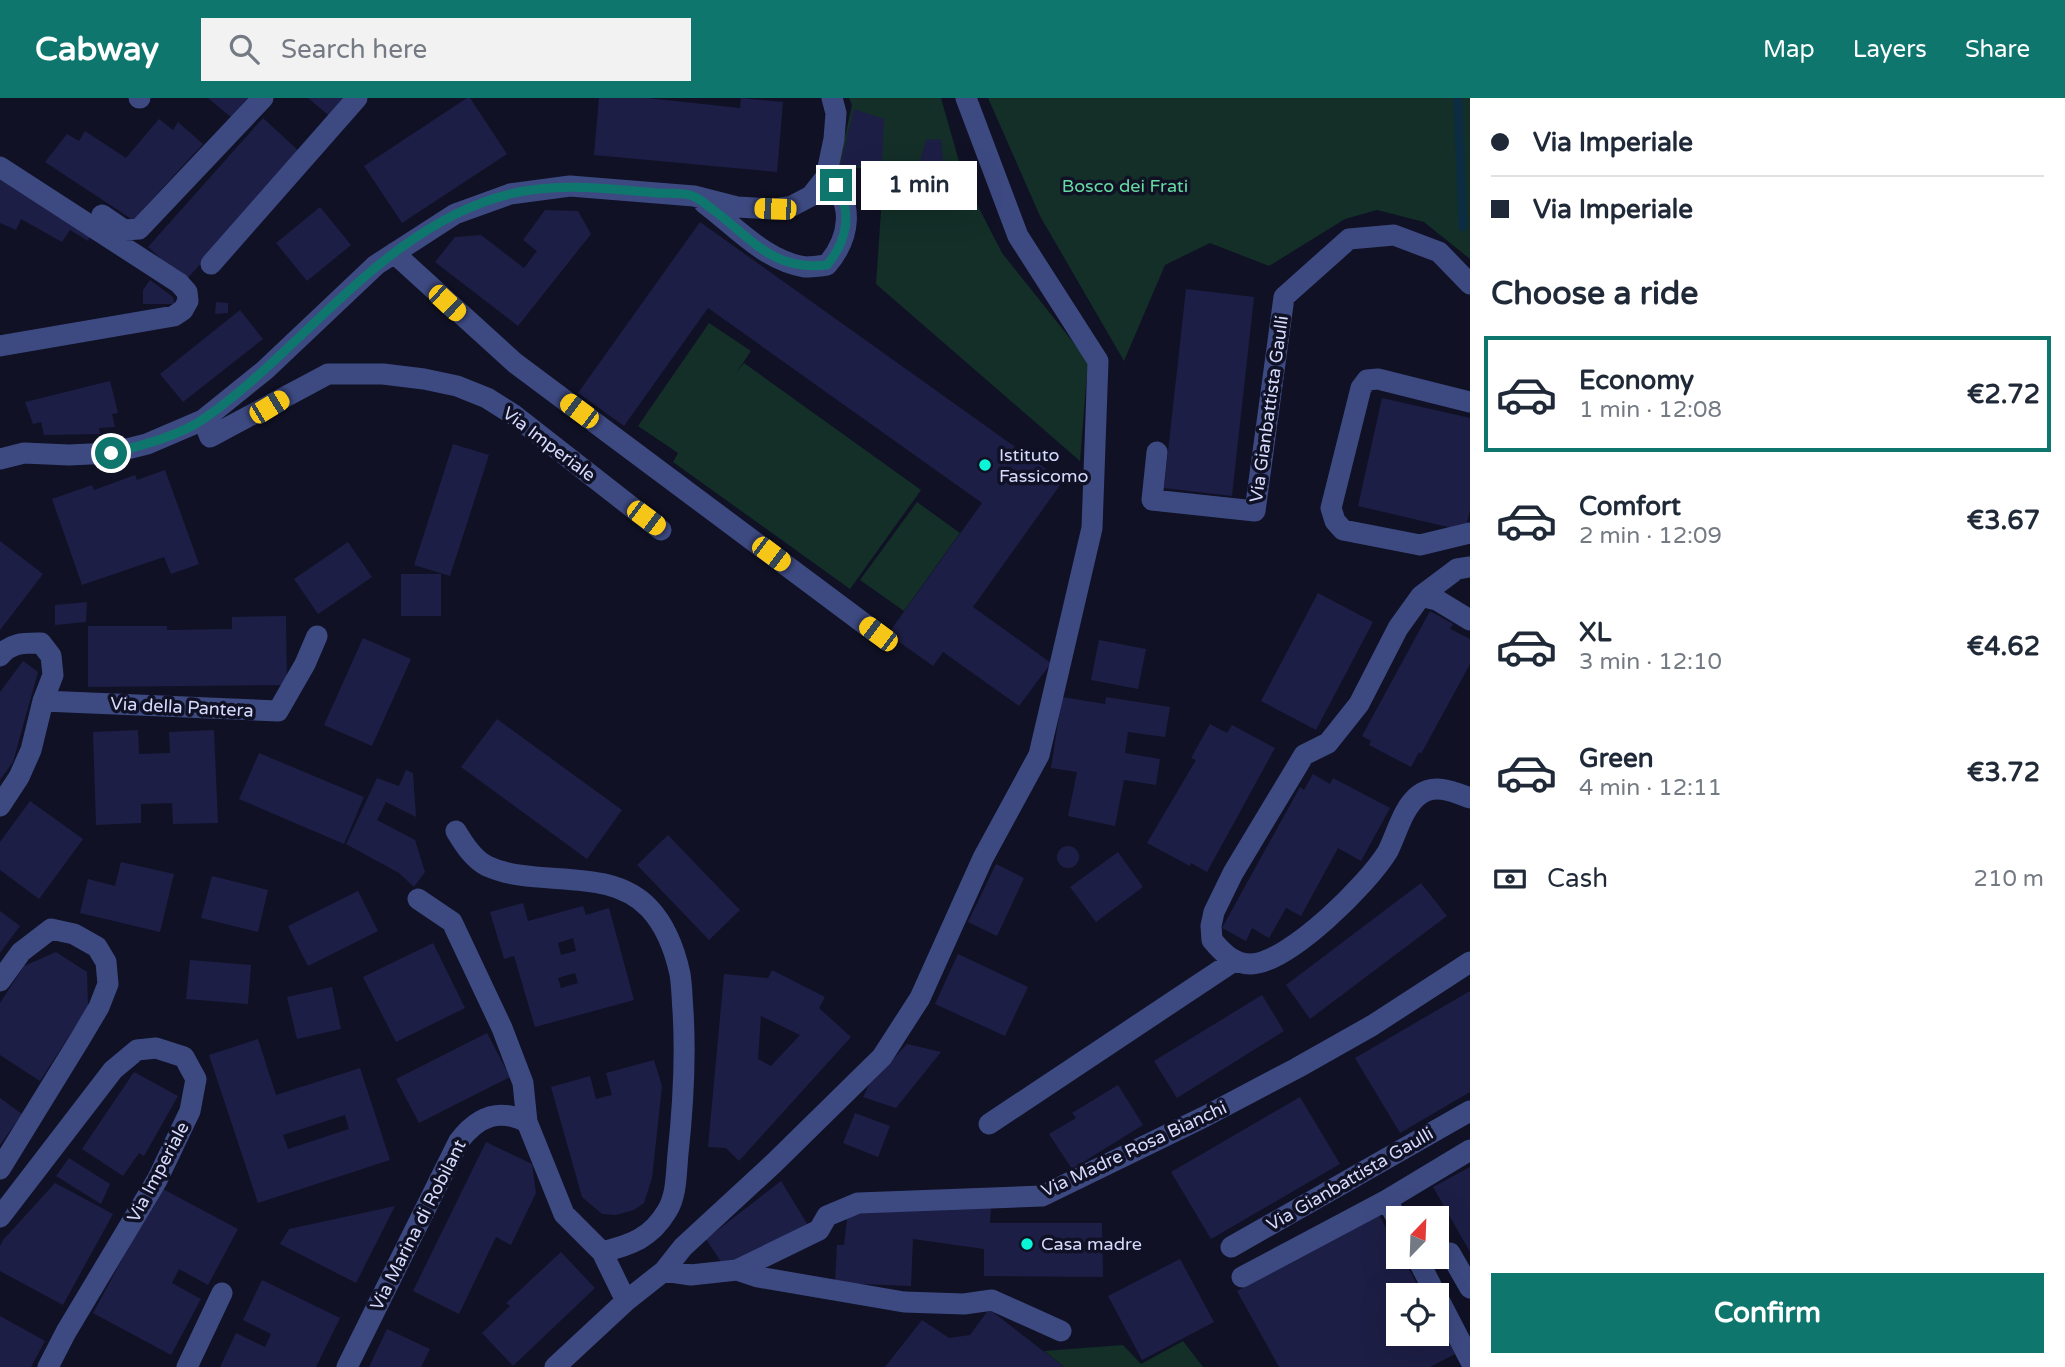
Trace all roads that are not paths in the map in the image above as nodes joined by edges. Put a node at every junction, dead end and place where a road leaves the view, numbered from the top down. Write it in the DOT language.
graph roads {
  1 [pos="263,98"];
  2 [pos="357,98"];
  3 [pos="832,98"];
  4 [pos="966,98"];
  5 [pos="0,167"];
  6 [pos="826,177"];
  7 [pos="694,196"];
  8 [pos="84,220"];
  9 [pos="394,253"];
  10 [pos="212,264"];
  11 [pos="1470,284"];
  12 [pos="0,346"];
  13 [pos="1470,402"];
  14 [pos="203,420"];
  15 [pos="1157,452"];
  16 [pos="0,458"];
  17 [pos="661,530"];
  18 [pos="1470,533"];
  19 [pos="1470,567"];
  20 [pos="1421,596"];
  21 [pos="1470,620"];
  22 [pos="878,634"];
  23 [pos="317,636"];
  24 [pos="0,656"];
  25 [pos="43,701"];
  26 [pos="1470,798"];
  27 [pos="0,806"];
  28 [pos="456,831"];
  29 [pos="418,899"];
  30 [pos="1234,961"];
  31 [pos="1470,962"];
  32 [pos="0,981"];
  33 [pos="1470,1111"];
  34 [pos="527,1122"];
  35 [pos="989,1124"];
  36 [pos="1470,1150"];
  37 [pos="0,1169"];
  38 [pos="1387,1200"];
  39 [pos="1390,1206"];
  40 [pos="0,1217"];
  41 [pos="1231,1247"];
  42 [pos="602,1252"];
  43 [pos="1450,1253"];
  44 [pos="737,1270"];
  45 [pos="664,1271"];
  46 [pos="1242,1277"];
  47 [pos="1470,1288"];
  48 [pos="222,1293"];
  49 [pos="626,1301"];
  50 [pos="1449,1319"];
  51 [pos="1061,1331"];
  52 [pos="1470,1360"];
  53 [pos="48,1367"];
  54 [pos="187,1367"];
  55 [pos="347,1367"];
  56 [pos="555,1367"];
  1 -- 8 [label="street"];
  2 -- 10 [label="street"];
  3 -- 6 [label="street"];
  4 -- 45 [label="street"];
  5 -- 8 [label="street"];
  6 -- 7 [label="street"];
  6 -- 7 [label="street"];
  7 -- 9 [label="street"];
  8 -- 12 [label="street"];
  9 -- 14 [label="street"];
  9 -- 22 [label="street"];
  11 -- 15 [label="street, Via Gianbattista Gaulli"];
  13 -- 18 [label="street"];
  14 -- 16 [label="street"];
  14 -- 17 [label="street, Via Imperiale"];
  19 -- 20 [label="street"];
  20 -- 21 [label="street"];
  20 -- 30 [label="street"];
  23 -- 25 [label="street, Via della Pantera"];
  24 -- 25 [label="street"];
  25 -- 27 [label="street"];
  26 -- 30 [label="street"];
  28 -- 42 [label="street"];
  29 -- 34 [label="street"];
  30 -- 35 [label="street"];
  31 -- 44 [label="street, Via Madre Rosa Bianchi"];
  32 -- 37 [label="street"];
  33 -- 41 [label="street, Via Gianbattista Gaulli"];
  34 -- 42 [label="street"];
  34 -- 55 [label="street, Via Marina di Robilant"];
  36 -- 38 [label="street"];
  38 -- 39 [label="street"];
  38 -- 46 [label="street"];
  40 -- 53 [label="street, Via Imperiale"];
  42 -- 49 [label="street"];
  43 -- 47 [label="street"];
  44 -- 45 [label="street, Via Madre Rosa Bianchi"];
  44 -- 51 [label="street, Via Madre Rosa Bianchi"];
  45 -- 49 [label="street"];
  48 -- 54 [label="street"];
  49 -- 56 [label="street"];
  50 -- 52 [label="street"];
}
